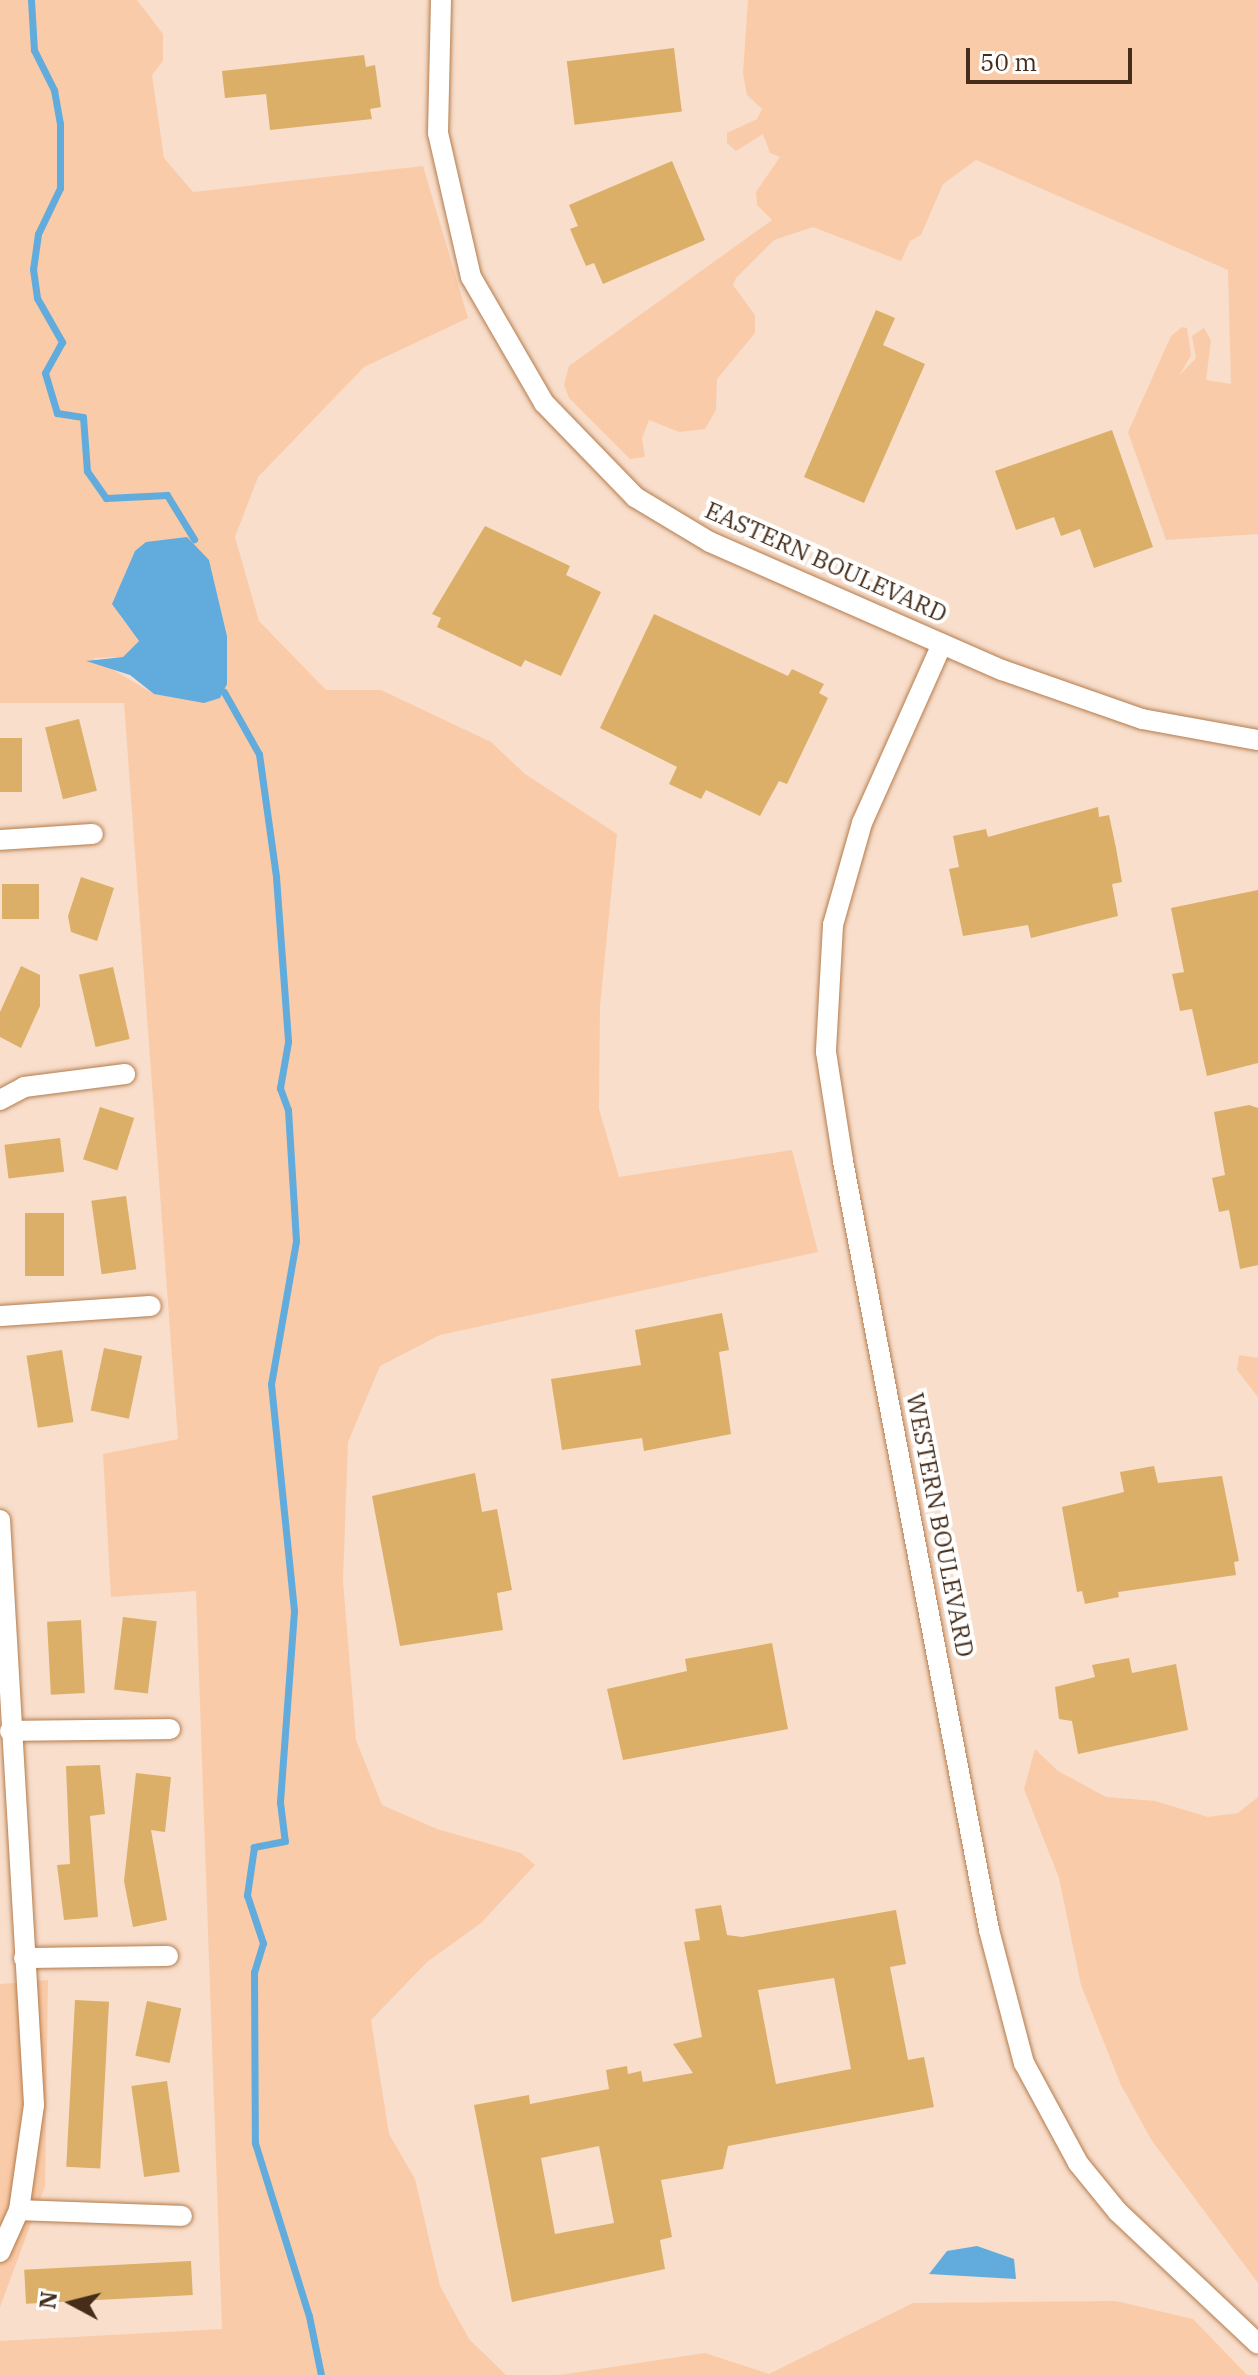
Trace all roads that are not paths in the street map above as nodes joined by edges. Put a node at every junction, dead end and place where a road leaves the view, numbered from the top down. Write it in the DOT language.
graph roads {
  1 [pos="441,0"];
  2 [pos="942,644"];
  3 [pos="1258,740"];
  4 [pos="93,834"];
  5 [pos="0,840"];
  6 [pos="125,1074"];
  7 [pos="0,1100"];
  8 [pos="151,1306"];
  9 [pos="0,1316"];
  10 [pos="0,1520"];
  11 [pos="2,1576"];
  12 [pos="170,1729"];
  13 [pos="10,1731"];
  14 [pos="8,1842"];
  15 [pos="168,1956"];
  16 [pos="24,1958"];
  17 [pos="19,2210"];
  18 [pos="182,2216"];
  19 [pos="0,2252"];
  20 [pos="1258,2344"];
  1 -- 2 [label="street, EASTERN BOULEVARD"];
  2 -- 3 [label="street, EASTERN BOULEVARD"];
  2 -- 20 [label="street, WESTERN BOULEVARD"];
  4 -- 5 [label="street"];
  6 -- 7 [label="street"];
  8 -- 9 [label="street"];
  10 -- 11 [label="street"];
  11 -- 13 [label="street"];
  12 -- 13 [label="street"];
  13 -- 14 [label="street"];
  14 -- 16 [label="street"];
  15 -- 16 [label="street"];
  16 -- 17 [label="street"];
  17 -- 18 [label="street"];
  17 -- 19 [label="street"];
}
